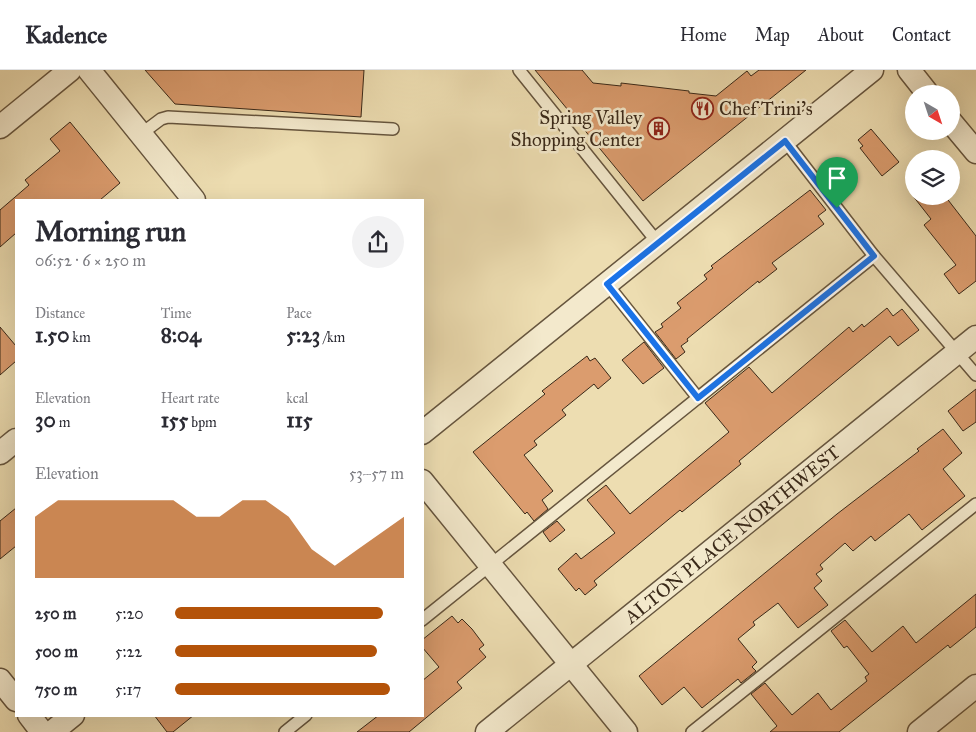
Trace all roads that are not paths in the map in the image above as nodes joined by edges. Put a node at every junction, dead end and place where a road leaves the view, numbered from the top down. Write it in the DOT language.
graph roads {
  1 [pos="70,70"];
  2 [pos="89,70"];
  3 [pos="519,70"];
  4 [pos="872,70"];
  5 [pos="909,70"];
  6 [pos="921,85"];
  7 [pos="0,126"];
  8 [pos="394,129"];
  9 [pos="960,133"];
  10 [pos="141,134"];
  11 [pos="785,141"];
  12 [pos="976,152"];
  13 [pos="193,199"];
  14 [pos="658,242"];
  15 [pos="874,256"];
  16 [pos="607,284"];
  17 [pos="976,337"];
  18 [pos="957,352"];
  19 [pos="976,375"];
  20 [pos="698,398"];
  21 [pos="424,431"];
  22 [pos="15,441"];
  23 [pos="0,453"];
  24 [pos="424,483"];
  25 [pos="976,504"];
  26 [pos="490,565"];
  27 [pos="424,618"];
  28 [pos="571,664"];
  29 [pos="0,680"];
  30 [pos="976,686"];
  31 [pos="15,699"];
  32 [pos="31,717"];
  33 [pos="71,717"];
  34 [pos="304,717"];
  35 [pos="42,732"];
  36 [pos="52,732"];
  37 [pos="285,732"];
  38 [pos="487,732"];
  39 [pos="626,732"];
  40 [pos="692,732"];
  41 [pos="920,732"];
  1 -- 7 [label="street"];
  2 -- 10 [label="street"];
  3 -- 14 [label="lane"];
  4 -- 11 [label="street"];
  5 -- 6 [label="street"];
  8 -- 10 [label="lane"];
  9 -- 12 [label="street"];
  10 -- 13 [label="street"];
  11 -- 14 [label="street"];
  11 -- 15 [label="lane"];
  14 -- 16 [label="street"];
  15 -- 18 [label="lane"];
  15 -- 20 [label="lane"];
  16 -- 20 [label="lane"];
  16 -- 21 [label="street"];
  17 -- 18 [label="street, ALTON PLACE NORTHWEST"];
  18 -- 19 [label="lane"];
  18 -- 28 [label="street, ALTON PLACE NORTHWEST"];
  20 -- 26 [label="lane"];
  22 -- 23 [label="street"];
  24 -- 26 [label="street"];
  25 -- 40 [label="lane"];
  26 -- 27 [label="lane"];
  26 -- 28 [label="street"];
  28 -- 38 [label="street, ALTON PLACE NORTHWEST"];
  28 -- 39 [label="street"];
  29 -- 31 [label="street"];
  30 -- 41 [label="street"];
  32 -- 35 [label="street"];
  33 -- 36 [label="street"];
  34 -- 37 [label="lane"];
}
